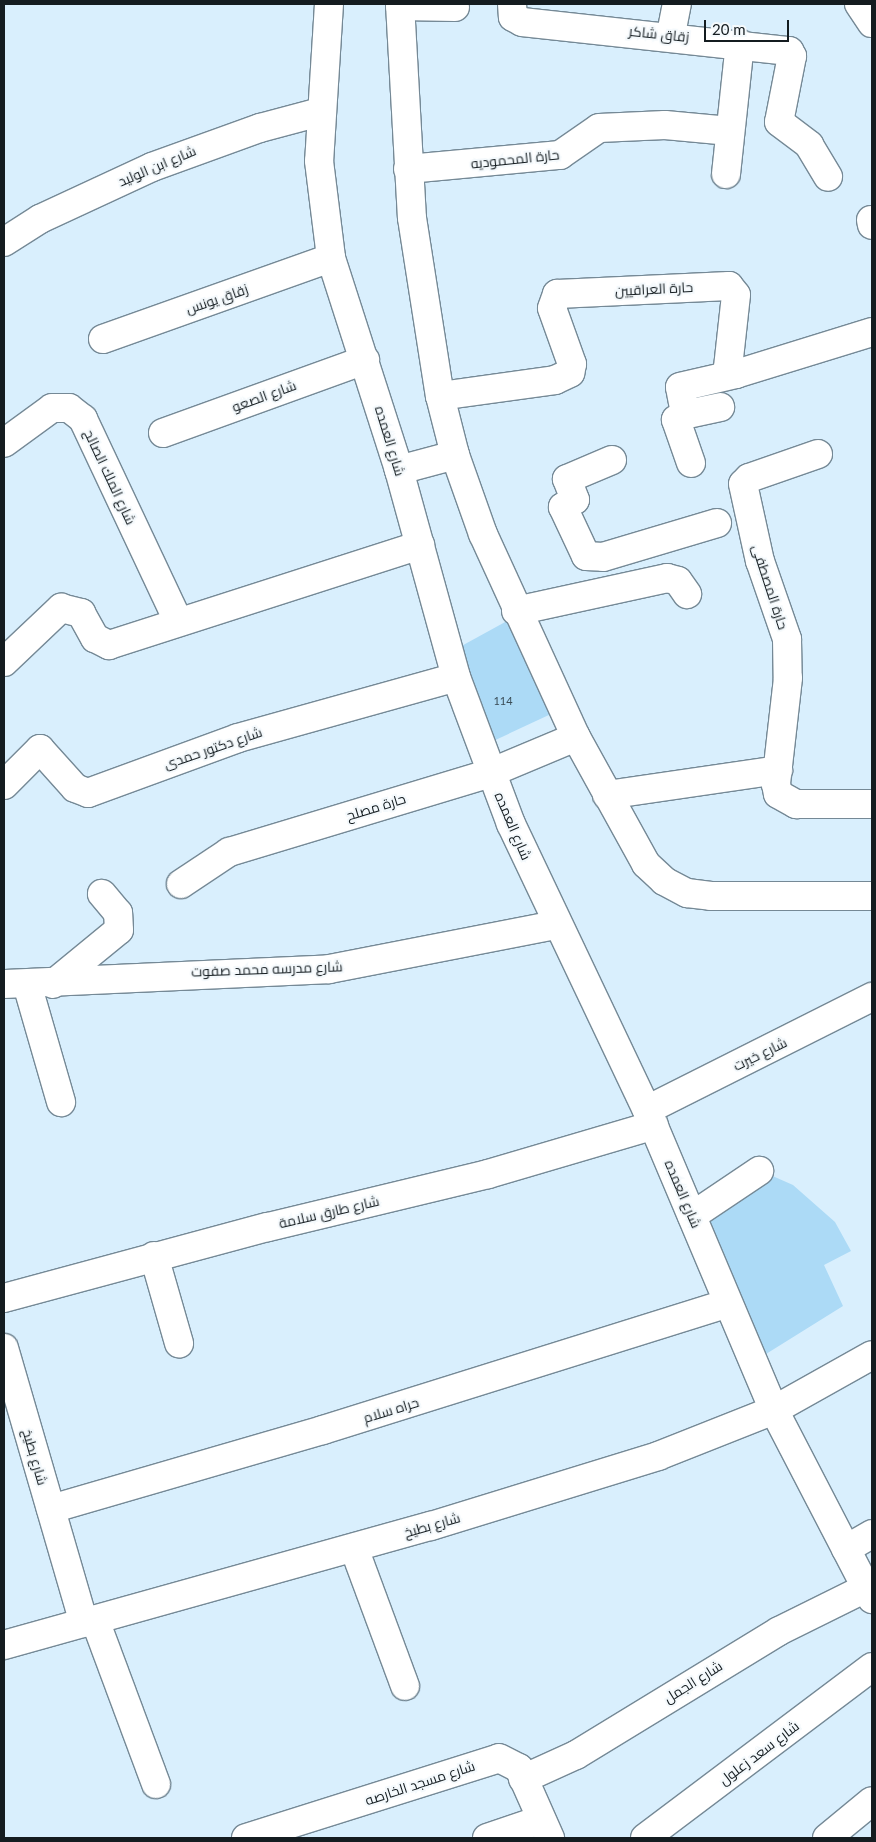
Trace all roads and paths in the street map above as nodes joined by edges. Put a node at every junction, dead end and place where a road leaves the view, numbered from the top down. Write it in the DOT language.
graph roads {
  1 [pos="330,4"];
  2 [pos="512,4"];
  3 [pos="677,4"];
  4 [pos="859,4"];
  5 [pos="400,5"];
  6 [pos="455,7"];
  7 [pos="872,23"];
  8 [pos="671,34"];
  9 [pos="740,44"];
  10 [pos="320,112"];
  11 [pos="730,131"];
  12 [pos="408,169"];
  13 [pos="726,174"];
  14 [pos="828,177"];
  15 [pos="4,242"];
  16 [pos="331,258"];
  17 [pos="872,332"];
  18 [pos="103,339"];
  19 [pos="365,360"];
  20 [pos="736,374"];
  21 [pos="440,396"];
  22 [pos="720,407"];
  23 [pos="683,415"];
  24 [pos="162,432"];
  25 [pos="4,443"];
  26 [pos="818,454"];
  27 [pos="455,456"];
  28 [pos="612,460"];
  29 [pos="691,463"];
  30 [pos="399,470"];
  31 [pos="717,523"];
  32 [pos="420,545"];
  33 [pos="603,558"];
  34 [pos="612,589"];
  35 [pos="687,594"];
  36 [pos="516,611"];
  37 [pos="178,621"];
  38 [pos="4,662"];
  39 [pos="456,677"];
  40 [pos="576,737"];
  41 [pos="778,770"];
  42 [pos="490,773"];
  43 [pos="4,785"];
  44 [pos="607,795"];
  45 [pos="872,804"];
  46 [pos="182,884"];
  47 [pos="102,894"];
  48 [pos="872,896"];
  49 [pos="556,925"];
  50 [pos="28,984"];
  51 [pos="872,997"];
  52 [pos="61,1102"];
  53 [pos="651,1118"];
  54 [pos="759,1172"];
  55 [pos="692,1216"];
  56 [pos="154,1256"];
  57 [pos="4,1298"];
  58 [pos="728,1303"];
  59 [pos="179,1343"];
  60 [pos="4,1348"];
  61 [pos="872,1355"];
  62 [pos="774,1410"];
  63 [pos="51,1509"];
  64 [pos="872,1534"];
  65 [pos="354,1548"];
  66 [pos="846,1549"];
  67 [pos="869,1593"];
  68 [pos="89,1621"];
  69 [pos="4,1646"];
  70 [pos="872,1667"];
  71 [pos="405,1686"];
  72 [pos="523,1779"];
  73 [pos="156,1784"];
  74 [pos="872,1801"];
  75 [pos="545,1829"];
  76 [pos="246,1838"];
  77 [pos="487,1838"];
  78 [pos="645,1838"];
  79 [pos="827,1838"];
  1 -- 10 [label="street, شارع العمده"];
  2 -- 8 [label="street, زقاق شاكر"];
  3 -- 8 [label="street"];
  4 -- 7 [label="street"];
  5 -- 6 [label="street"];
  5 -- 12 [label="street"];
  8 -- 9 [label="street, زقاق شاكر"];
  9 -- 11 [label="street"];
  9 -- 14 [label="street, زقاق شاكر"];
  10 -- 15 [label="street, شارع ابن الوليد"];
  10 -- 16 [label="street, شارع العمده"];
  11 -- 12 [label="street, حارة المحموديه"];
  11 -- 13 [label="street"];
  12 -- 21 [label="street"];
  16 -- 18 [label="street, زقاق يونس"];
  16 -- 19 [label="street, شارع العمده"];
  17 -- 20 [label="street"];
  19 -- 24 [label="street, شارع الصعو"];
  19 -- 30 [label="street, شارع العمده"];
  20 -- 21 [label="street, حارة العراقيين"];
  20 -- 23 [label="street"];
  21 -- 27 [label="street"];
  22 -- 23 [label="street"];
  23 -- 29 [label="street"];
  25 -- 37 [label="street, شارع الملك الصالح"];
  26 -- 41 [label="street, حارة المصطفى"];
  27 -- 30 [label="street"];
  27 -- 36 [label="street"];
  28 -- 33 [label="street"];
  30 -- 32 [label="street, شارع العمده"];
  31 -- 33 [label="street"];
  32 -- 37 [label="street"];
  32 -- 39 [label="street, شارع العمده"];
  33 -- 34 [label="street"];
  34 -- 35 [label="street"];
  34 -- 36 [label="street"];
  36 -- 40 [label="street"];
  37 -- 38 [label="street"];
  39 -- 42 [label="street, شارع العمده"];
  39 -- 43 [label="street, شارع دكتور حمدى"];
  40 -- 42 [label="street, حارة مصلح"];
  40 -- 44 [label="street"];
  41 -- 44 [label="street"];
  41 -- 45 [label="street, حارة المصطفى"];
  42 -- 46 [label="street, حارة مصلح"];
  42 -- 49 [label="street, شارع العمده"];
  44 -- 48 [label="street"];
  47 -- 50 [label="street"];
  49 -- 50 [label="street, شارع مدرسه محمد صفوت"];
  49 -- 53 [label="street, شارع العمده"];
  50 -- 52 [label="street"];
  51 -- 53 [label="street, شارع خيرت"];
  53 -- 55 [label="street, شارع العمده"];
  53 -- 56 [label="street, شارع طارق سلامة"];
  54 -- 55 [label="street"];
  55 -- 58 [label="street, شارع العمده"];
  56 -- 57 [label="street, شارع طارق سلامة"];
  56 -- 59 [label="street"];
  58 -- 62 [label="street, شارع العمده"];
  58 -- 63 [label="street, حراه سلام"];
  60 -- 63 [label="street, شارع بطيخ"];
  61 -- 62 [label="street, شارع بطيخ"];
  62 -- 65 [label="street, شارع بطيخ"];
  62 -- 66 [label="street, شارع العمده"];
  63 -- 68 [label="street, شارع بطيخ"];
  64 -- 66 [label="street"];
  65 -- 68 [label="street, شارع بطيخ"];
  65 -- 71 [label="street"];
  66 -- 67 [label="street, شارع العمده"];
  67 -- 72 [label="street, شارع الجمل"];
  68 -- 69 [label="street, شارع بطيخ"];
  68 -- 73 [label="street"];
  70 -- 78 [label="street, شارع سعد زعلول"];
  72 -- 75 [label="street, شارع مسجد الخارصه"];
  72 -- 76 [label="street, شارع مسجد الخارصه"];
  74 -- 79 [label="street"];
  75 -- 77 [label="street"];
}
